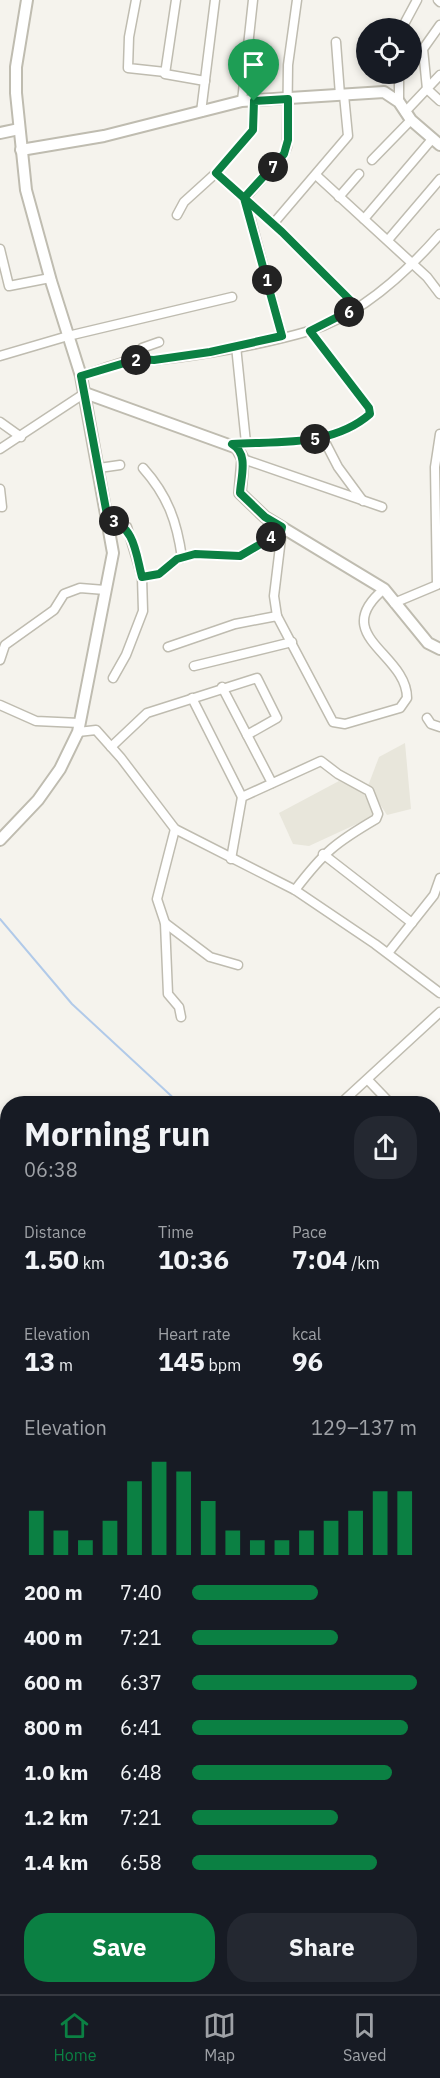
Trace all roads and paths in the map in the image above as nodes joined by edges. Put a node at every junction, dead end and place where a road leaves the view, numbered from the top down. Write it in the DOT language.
graph roads {
  1 [pos="27,0"];
  2 [pos="136,0"];
  3 [pos="176,0"];
  4 [pos="215,0"];
  5 [pos="253,0"];
  6 [pos="297,0"];
  7 [pos="417,0"];
  8 [pos="407,18"];
  9 [pos="440,25"];
  10 [pos="336,42"];
  11 [pos="165,72"];
  12 [pos="440,75"];
  13 [pos="205,81"];
  14 [pos="399,84"];
  15 [pos="426,89"];
  16 [pos="342,95"];
  17 [pos="288,99"];
  18 [pos="242,101"];
  19 [pos="254,101"];
  20 [pos="440,101"];
  21 [pos="399,102"];
  22 [pos="201,112"];
  23 [pos="408,116"];
  24 [pos="19,129"];
  25 [pos="0,133"];
  26 [pos="436,142"];
  27 [pos="21,150"];
  28 [pos="372,160"];
  29 [pos="216,173"];
  30 [pos="359,174"];
  31 [pos="317,176"];
  32 [pos="440,180"];
  33 [pos="339,197"];
  34 [pos="244,198"];
  35 [pos="177,215"];
  36 [pos="364,219"];
  37 [pos="273,224"];
  38 [pos="440,234"];
  39 [pos="388,240"];
  40 [pos="0,249"];
  41 [pos="414,264"];
  42 [pos="50,278"];
  43 [pos="440,294"];
  44 [pos="232,297"];
  45 [pos="357,307"];
  46 [pos="310,331"];
  47 [pos="68,336"];
  48 [pos="282,336"];
  49 [pos="159,342"];
  50 [pos="236,346"];
  51 [pos="0,356"];
  52 [pos="138,359"];
  53 [pos="81,376"];
  54 [pos="85,393"];
  55 [pos="0,422"];
  56 [pos="440,434"];
  57 [pos="21,437"];
  58 [pos="323,438"];
  59 [pos="246,443"];
  60 [pos="232,444"];
  61 [pos="0,449"];
  62 [pos="243,459"];
  63 [pos="120,465"];
  64 [pos="99,468"];
  65 [pos="143,468"];
  66 [pos="0,489"];
  67 [pos="363,502"];
  68 [pos="2,507"];
  69 [pos="382,507"];
  70 [pos="108,520"];
  71 [pos="282,530"];
  72 [pos="182,558"];
  73 [pos="142,577"];
  74 [pos="384,589"];
  75 [pos="105,590"];
  76 [pos="394,603"];
  77 [pos="277,616"];
  78 [pos="292,642"];
  79 [pos="168,647"];
  80 [pos="440,649"];
  81 [pos="0,660"];
  82 [pos="194,666"];
  83 [pos="113,678"];
  84 [pos="222,687"];
  85 [pos="192,698"];
  86 [pos="0,705"];
  87 [pos="426,718"];
  88 [pos="440,727"];
  89 [pos="78,728"];
  90 [pos="247,735"];
  91 [pos="111,747"];
  92 [pos="272,783"];
  93 [pos="242,797"];
  94 [pos="174,829"];
  95 [pos="0,840"];
  96 [pos="323,854"];
  97 [pos="231,859"];
  98 [pos="440,878"];
  99 [pos="295,890"];
  100 [pos="165,923"];
  101 [pos="412,923"];
  102 [pos="388,953"];
  103 [pos="238,965"];
  104 [pos="440,993"];
  105 [pos="440,1012"];
  106 [pos="181,1017"];
  107 [pos="368,1080"];
  108 [pos="349,1096"];
  109 [pos="383,1096"];
  1 -- 24 [label="street"];
  2 -- 11 [label="street"];
  3 -- 11 [label="street"];
  4 -- 13 [label="street"];
  5 -- 18 [label="street"];
  6 -- 17 [label="street"];
  7 -- 8 [label="street"];
  9 -- 15 [label="street"];
  10 -- 16 [label="street"];
  11 -- 13 [label="street"];
  12 -- 15 [label="street"];
  13 -- 22 [label="street"];
  14 -- 21 [label="street"];
  15 -- 20 [label="street"];
  15 -- 23 [label="street"];
  16 -- 17 [label="street"];
  16 -- 21 [label="street"];
  16 -- 31 [label="street"];
  17 -- 19 [label="street"];
  17 -- 34 [label="street"];
  18 -- 19 [label="street"];
  18 -- 22 [label="street"];
  19 -- 29 [label="street"];
  21 -- 23 [label="street"];
  22 -- 27 [label="street"];
  23 -- 26 [label="street"];
  23 -- 28 [label="street"];
  24 -- 25 [label="street"];
  24 -- 27 [label="street"];
  26 -- 36 [label="street"];
  27 -- 42 [label="street"];
  29 -- 34 [label="street"];
  29 -- 35 [label="street"];
  30 -- 33 [label="street"];
  31 -- 33 [label="street"];
  31 -- 37 [label="street"];
  32 -- 39 [label="street"];
  33 -- 36 [label="street"];
  34 -- 37 [label="street"];
  34 -- 48 [label="street"];
  36 -- 39 [label="street"];
  37 -- 45 [label="street"];
  38 -- 41 [label="street"];
  39 -- 41 [label="street"];
  40 -- 42 [label="street"];
  41 -- 43 [label="street"];
  41 -- 45 [label="street"];
  42 -- 47 [label="street"];
  44 -- 47 [label="street"];
  45 -- 46 [label="street"];
  46 -- 48 [label="street"];
  46 -- 58 [label="street"];
  47 -- 51 [label="street"];
  47 -- 53 [label="street"];
  48 -- 50 [label="street"];
  49 -- 52 [label="street"];
  50 -- 52 [label="street"];
  50 -- 59 [label="street"];
  52 -- 53 [label="street"];
  53 -- 54 [label="street"];
  54 -- 57 [label="street"];
  54 -- 60 [label="street"];
  54 -- 64 [label="street"];
  55 -- 57 [label="street"];
  56 -- 76 [label="street"];
  57 -- 61 [label="street"];
  58 -- 59 [label="street"];
  58 -- 67 [label="street"];
  59 -- 60 [label="street"];
  60 -- 62 [label="street"];
  62 -- 67 [label="street"];
  62 -- 71 [label="street"];
  63 -- 64 [label="street"];
  64 -- 70 [label="street"];
  65 -- 72 [label="street"];
  66 -- 68 [label="street"];
  67 -- 69 [label="street"];
  70 -- 73 [label="street"];
  70 -- 75 [label="street"];
  71 -- 72 [label="street"];
  71 -- 74 [label="street"];
  71 -- 77 [label="street"];
  72 -- 73 [label="street"];
  73 -- 83 [label="street"];
  74 -- 76 [label="street"];
  74 -- 78 [label="street"];
  75 -- 81 [label="street"];
  75 -- 89 [label="street"];
  76 -- 80 [label="street"];
  77 -- 78 [label="street"];
  77 -- 79 [label="street"];
  78 -- 82 [label="street"];
  84 -- 85 [label="street"];
  84 -- 90 [label="street"];
  84 -- 90 [label="street"];
  85 -- 91 [label="street"];
  85 -- 93 [label="street"];
  86 -- 89 [label="street"];
  87 -- 88 [label="street"];
  89 -- 91 [label="street"];
  89 -- 95 [label="street"];
  90 -- 92 [label="street"];
  91 -- 94 [label="street"];
  92 -- 93 [label="street"];
  92 -- 96 [label="street"];
  93 -- 97 [label="street"];
  94 -- 97 [label="street"];
  94 -- 100 [label="street"];
  96 -- 99 [label="street"];
  96 -- 101 [label="street"];
  97 -- 99 [label="street"];
  98 -- 101 [label="street"];
  99 -- 102 [label="street"];
  100 -- 103 [label="street"];
  100 -- 106 [label="street"];
  101 -- 102 [label="street"];
  102 -- 104 [label="street"];
  105 -- 107 [label="street"];
  107 -- 108 [label="street"];
  107 -- 109 [label="street"];
}
